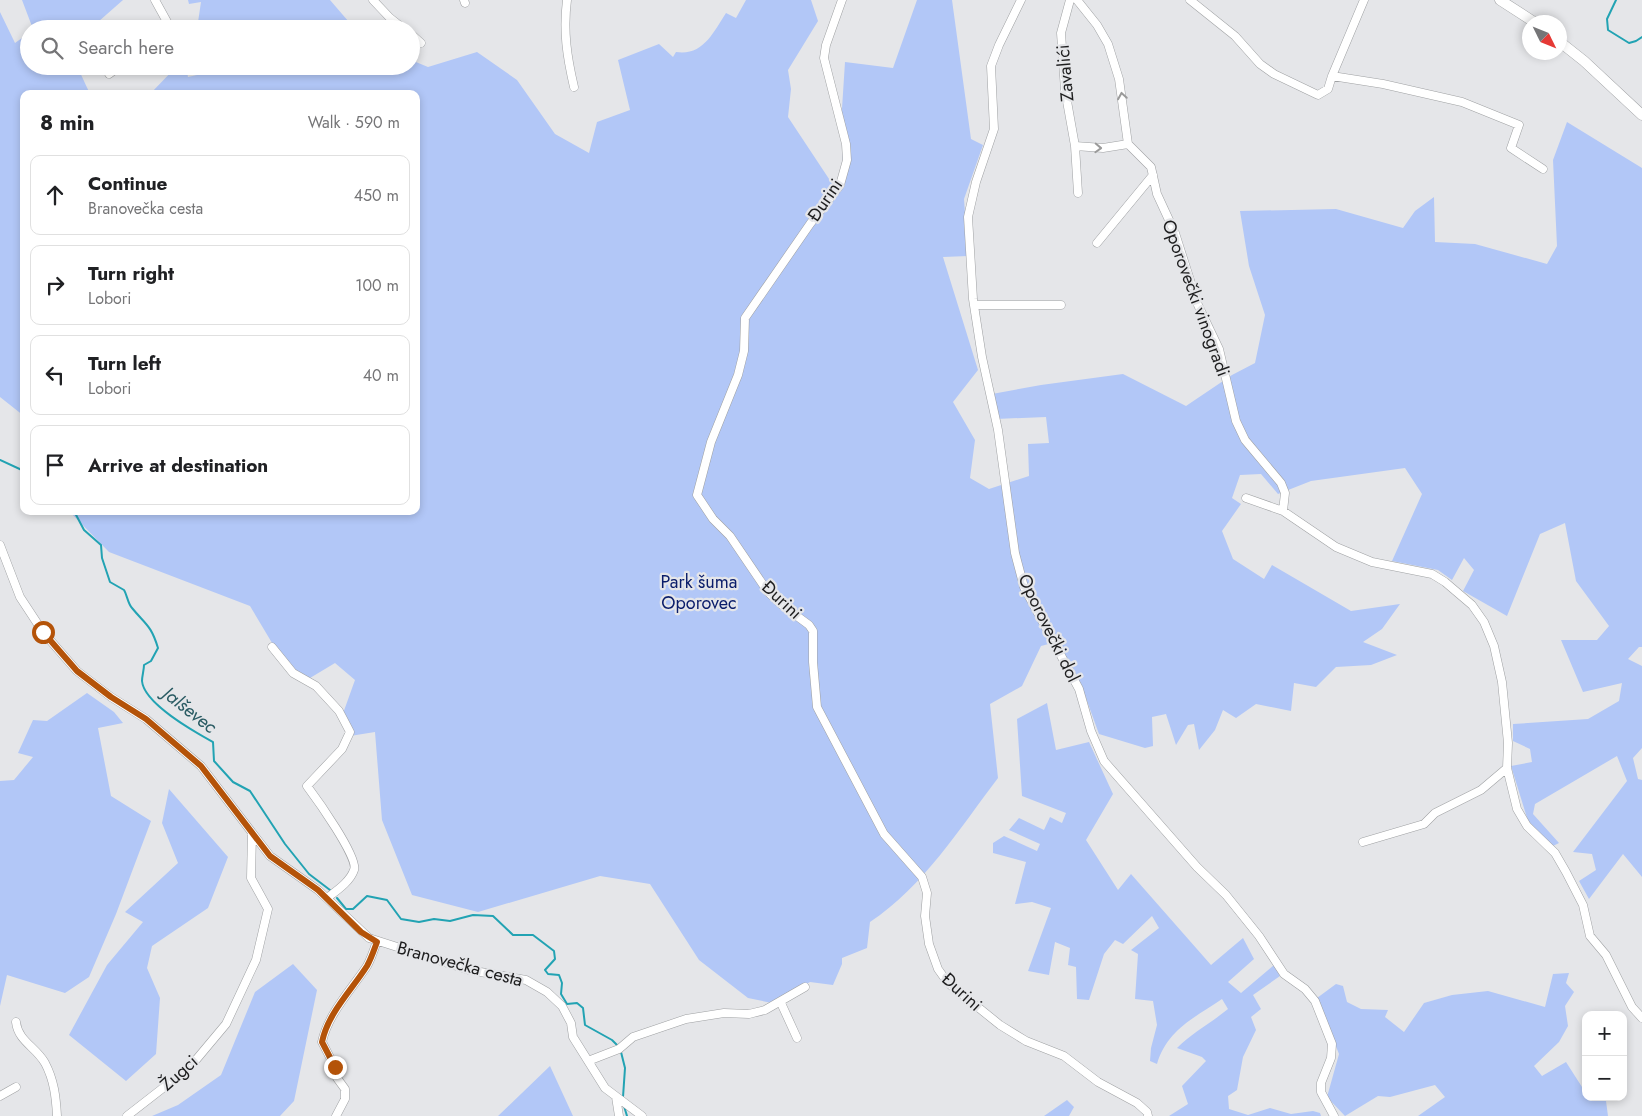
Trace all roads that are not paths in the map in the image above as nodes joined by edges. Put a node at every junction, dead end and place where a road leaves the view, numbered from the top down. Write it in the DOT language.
graph roads {
  1 [pos="155,0"];
  2 [pos="374,0"];
  3 [pos="567,0"];
  4 [pos="842,0"];
  5 [pos="1021,0"];
  6 [pos="1070,0"];
  7 [pos="1077,0"];
  8 [pos="1190,0"];
  9 [pos="1364,0"];
  10 [pos="1500,0"];
  11 [pos="1523,15"];
  12 [pos="167,20"];
  13 [pos="393,20"];
  14 [pos="1567,47"];
  15 [pos="1332,76"];
  16 [pos="574,87"];
  17 [pos="1642,115"];
  18 [pos="1128,144"];
  19 [pos="1075,146"];
  20 [pos="1543,169"];
  21 [pos="1153,175"];
  22 [pos="1078,193"];
  23 [pos="1097,242"];
  24 [pos="1060,304"];
  25 [pos="974,305"];
  26 [pos="1246,498"];
  27 [pos="1283,511"];
  28 [pos="0,545"];
  29 [pos="272,646"];
  30 [pos="1507,768"];
  31 [pos="252,832"];
  32 [pos="1363,842"];
  33 [pos="327,898"];
  34 [pos="377,942"];
  35 [pos="805,987"];
  36 [pos="781,1003"];
  37 [pos="1642,1018"];
  38 [pos="16,1022"];
  39 [pos="797,1038"];
  40 [pos="588,1061"];
  41 [pos="16,1087"];
  42 [pos="0,1096"];
  43 [pos="620,1099"];
  44 [pos="58,1116"];
  45 [pos="127,1116"];
  46 [pos="336,1116"];
  47 [pos="619,1116"];
  48 [pos="642,1116"];
  49 [pos="1148,1116"];
  50 [pos="1334,1116"];
  1 -- 12 [label="street"];
  2 -- 13 [label="street"];
  3 -- 16 [label="street"];
  4 -- 49 [label="street, Đurini"];
  5 -- 25 [label="street, Oporovečki dol"];
  6 -- 19 [label="street, Zavalići"];
  18 -- 7 [label="street, one-way"];
  8 -- 15 [label="street"];
  9 -- 15 [label="street"];
  10 -- 11 [label="street"];
  14 -- 17 [label="street"];
  15 -- 20 [label="street"];
  19 -- 18 [label="street, one-way"];
  18 -- 21 [label="street, Oporovečki vinogradi"];
  19 -- 22 [label="street, Zavalići"];
  21 -- 23 [label="street"];
  21 -- 27 [label="street, Oporovečki vinogradi"];
  24 -- 25 [label="street"];
  25 -- 50 [label="street, Oporovečki dol"];
  26 -- 27 [label="street"];
  27 -- 30 [label="street"];
  28 -- 31 [label="street, Branovečka cesta"];
  29 -- 33 [label="street"];
  30 -- 32 [label="street"];
  30 -- 37 [label="street"];
  31 -- 33 [label="street, Branovečka cesta"];
  31 -- 45 [label="street, Žugci"];
  33 -- 34 [label="street, Branovečka cesta"];
  34 -- 40 [label="street, Branovečka cesta"];
  34 -- 46 [label="street"];
  35 -- 36 [label="street"];
  36 -- 39 [label="street"];
  36 -- 40 [label="street"];
  38 -- 44 [label="street"];
  40 -- 43 [label="street, Branovečka cesta"];
  41 -- 42 [label="street"];
  43 -- 47 [label="street"];
  43 -- 48 [label="street, Branovečka cesta"];
}
